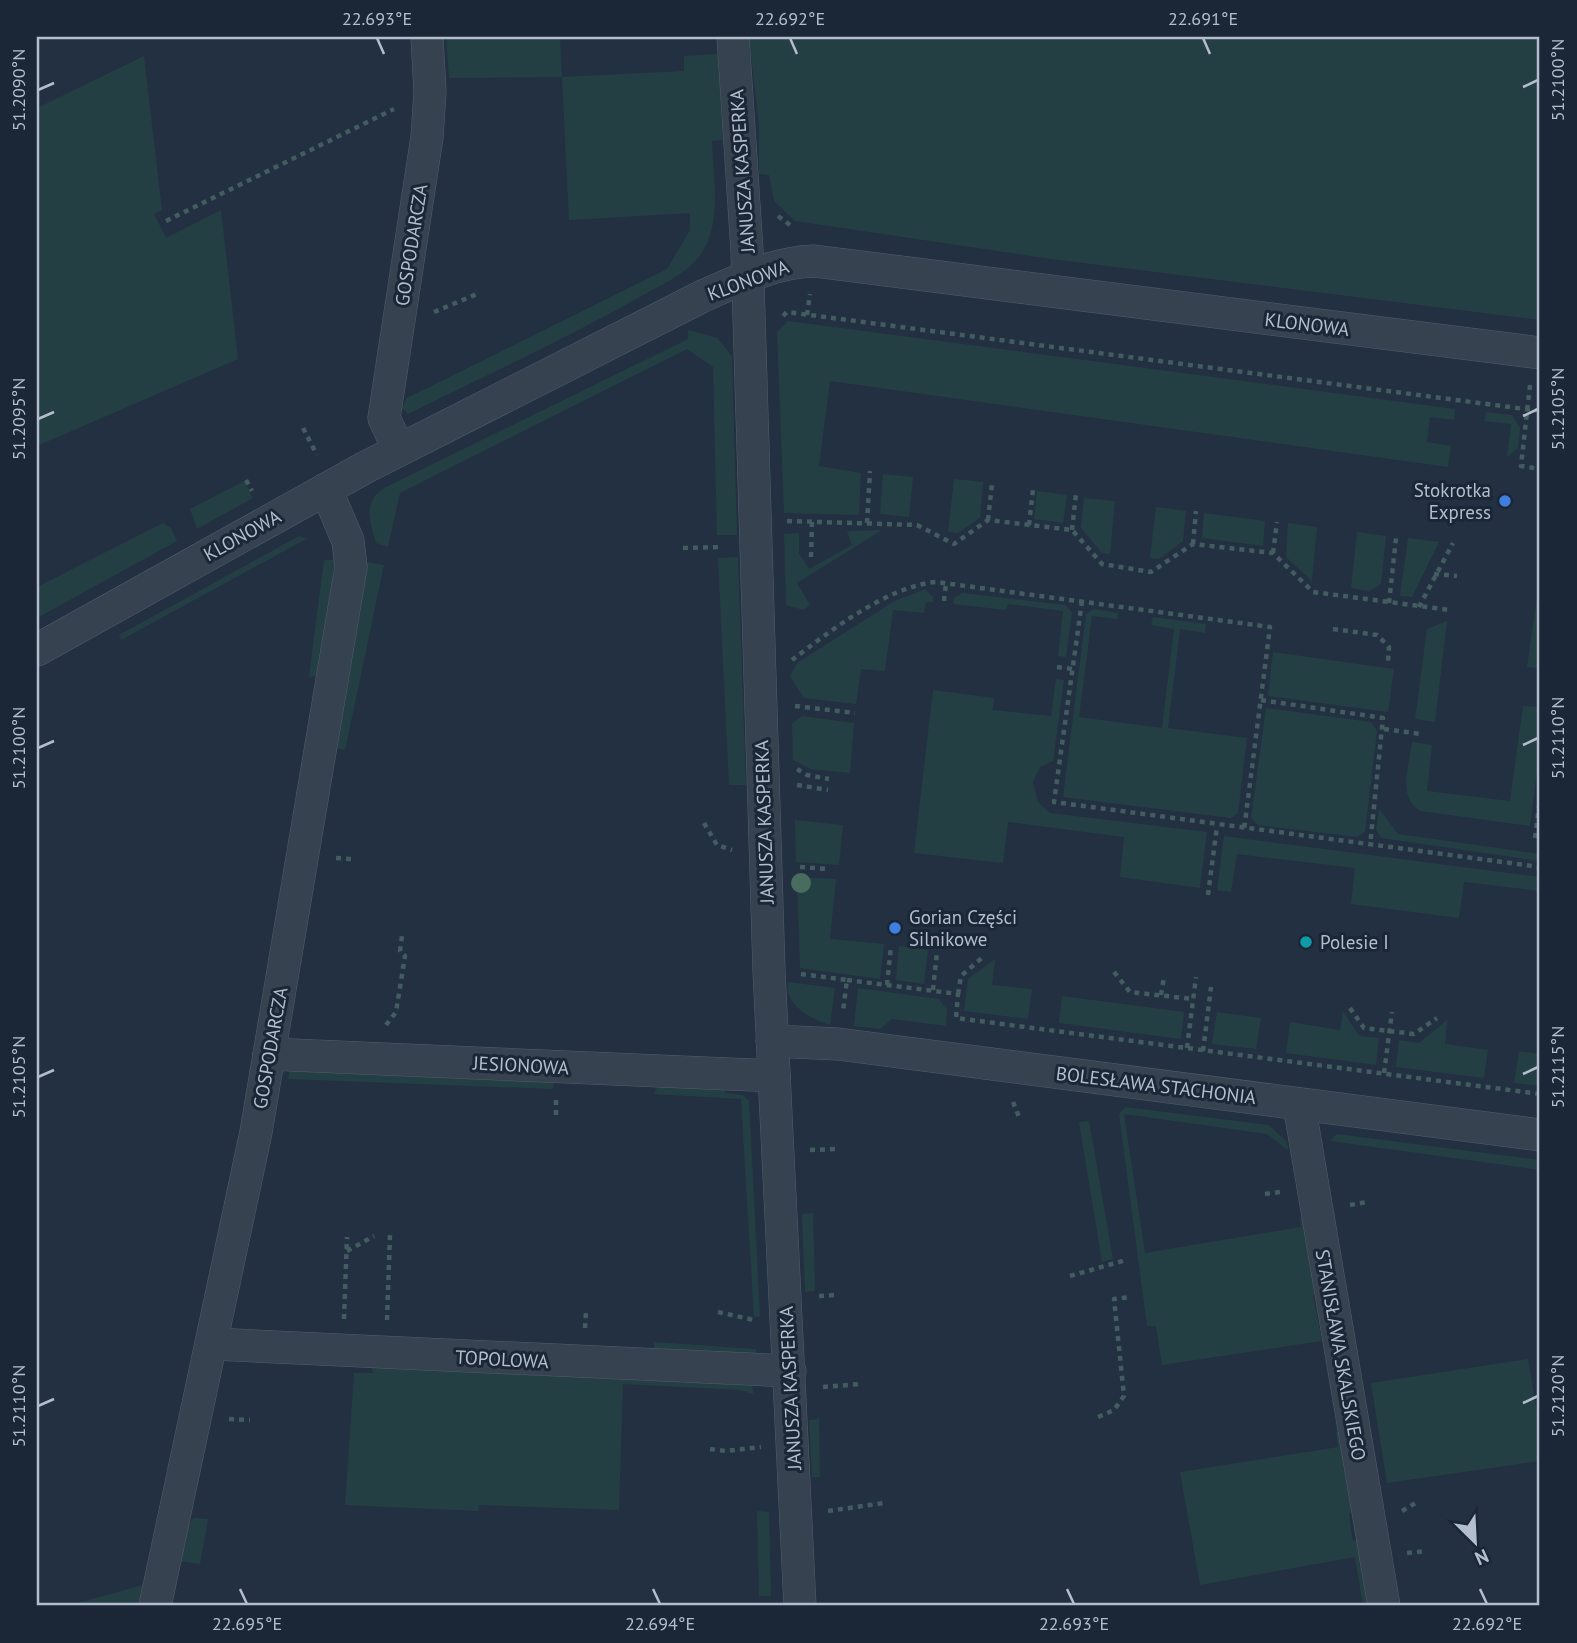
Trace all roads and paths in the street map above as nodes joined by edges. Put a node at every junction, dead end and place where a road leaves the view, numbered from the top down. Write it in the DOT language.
graph roads {
  1 [pos="427,37"];
  2 [pos="733,37"];
  3 [pos="430,92"];
  4 [pos="166,221"];
  5 [pos="747,277"];
  6 [pos="779,320"];
  7 [pos="1540,353"];
  8 [pos="1527,408"];
  9 [pos="1540,411"];
  10 [pos="303,428"];
  11 [pos="398,450"];
  12 [pos="1540,469"];
  13 [pos="870,471"];
  14 [pos="324,477"];
  15 [pos="992,484"];
  16 [pos="1033,489"];
  17 [pos="1076,494"];
  18 [pos="1196,511"];
  19 [pos="988,520"];
  20 [pos="776,521"];
  21 [pos="812,522"];
  22 [pos="1277,522"];
  23 [pos="867,523"];
  24 [pos="1029,525"];
  25 [pos="1072,530"];
  26 [pos="1396,538"];
  27 [pos="1453,543"];
  28 [pos="1193,544"];
  29 [pos="1273,553"];
  30 [pos="811,557"];
  31 [pos="1434,575"];
  32 [pos="1457,576"];
  33 [pos="946,583"];
  34 [pos="944,601"];
  35 [pos="1082,601"];
  36 [pos="1389,603"];
  37 [pos="1419,607"];
  38 [pos="1450,610"];
  39 [pos="1333,629"];
  40 [pos="37,650"];
  41 [pos="1388,662"];
  42 [pos="1058,667"];
  43 [pos="1073,669"];
  44 [pos="786,670"];
  45 [pos="1261,700"];
  46 [pos="783,705"];
  47 [pos="855,713"];
  48 [pos="1384,729"];
  49 [pos="1421,734"];
  50 [pos="796,768"];
  51 [pos="829,779"];
  52 [pos="786,783"];
  53 [pos="828,790"];
  54 [pos="1540,798"];
  55 [pos="704,823"];
  56 [pos="1217,826"];
  57 [pos="1244,830"];
  58 [pos="1535,838"];
  59 [pos="1370,846"];
  60 [pos="740,850"];
  61 [pos="788,866"];
  62 [pos="1540,867"];
  63 [pos="828,869"];
  64 [pos="1208,895"];
  65 [pos="402,936"];
  66 [pos="891,946"];
  67 [pos="937,953"];
  68 [pos="982,957"];
  69 [pos="1114,972"];
  70 [pos="793,973"];
  71 [pos="1164,977"];
  72 [pos="1196,977"];
  73 [pos="847,980"];
  74 [pos="887,985"];
  75 [pos="1211,987"];
  76 [pos="933,990"];
  77 [pos="958,994"];
  78 [pos="1161,995"];
  79 [pos="1192,999"];
  80 [pos="1350,1008"];
  81 [pos="1392,1012"];
  82 [pos="1437,1018"];
  83 [pos="385,1030"];
  84 [pos="1389,1031"];
  85 [pos="772,1041"];
  86 [pos="838,1044"];
  87 [pos="1187,1048"];
  88 [pos="1203,1051"];
  89 [pos="269,1054"];
  90 [pos="1384,1073"];
  91 [pos="774,1076"];
  92 [pos="1540,1094"];
  93 [pos="1299,1104"];
  94 [pos="1540,1135"];
  95 [pos="838,1149"];
  96 [pos="799,1150"];
  97 [pos="390,1234"];
  98 [pos="374,1236"];
  99 [pos="347,1237"];
  100 [pos="346,1252"];
  101 [pos="1126,1260"];
  102 [pos="1070,1276"];
  103 [pos="1131,1297"];
  104 [pos="719,1312"];
  105 [pos="766,1320"];
  106 [pos="213,1344"];
  107 [pos="342,1351"];
  108 [pos="386,1353"];
  109 [pos="790,1371"];
  110 [pos="1098,1417"];
  111 [pos="772,1447"];
  112 [pos="710,1449"];
  113 [pos="884,1503"];
  114 [pos="796,1515"];
  115 [pos="155,1606"];
  116 [pos="800,1606"];
  117 [pos="1384,1606"];
  1 -- 3 [label="street, GOSPODARCZA"];
  2 -- 5 [label="street, JANUSZA KASPERKA"];
  3 -- 4 [label="path"];
  3 -- 11 [label="street, GOSPODARCZA"];
  5 -- 7 [label="street, KLONOWA"];
  5 -- 11 [label="street, KLONOWA"];
  5 -- 85 [label="street, JANUSZA KASPERKA"];
  6 -- 8 [label="path"];
  8 -- 9 [label="path"];
  8 -- 12 [label="path"];
  10 -- 14 [label="path"];
  11 -- 14 [label="street, KLONOWA"];
  13 -- 23 [label="path"];
  14 -- 40 [label="street, KLONOWA"];
  14 -- 89 [label="street, GOSPODARCZA"];
  15 -- 19 [label="path"];
  16 -- 24 [label="path"];
  17 -- 25 [label="path"];
  18 -- 28 [label="path"];
  19 -- 23 [label="path"];
  19 -- 24 [label="path"];
  20 -- 21 [label="path"];
  21 -- 23 [label="path"];
  21 -- 30 [label="path"];
  22 -- 29 [label="path"];
  24 -- 25 [label="path"];
  25 -- 28 [label="path"];
  26 -- 36 [label="path"];
  27 -- 31 [label="path"];
  28 -- 29 [label="path"];
  29 -- 36 [label="path"];
  31 -- 32 [label="path"];
  31 -- 37 [label="path"];
  33 -- 34 [label="path"];
  33 -- 35 [label="path"];
  33 -- 44 [label="path"];
  35 -- 43 [label="path"];
  35 -- 45 [label="path"];
  36 -- 37 [label="path"];
  37 -- 38 [label="path"];
  39 -- 41 [label="path"];
  42 -- 43 [label="path"];
  43 -- 56 [label="path"];
  45 -- 48 [label="path"];
  45 -- 57 [label="path"];
  46 -- 47 [label="path"];
  48 -- 49 [label="path"];
  48 -- 59 [label="path"];
  50 -- 51 [label="path"];
  52 -- 53 [label="path"];
  54 -- 58 [label="path"];
  55 -- 60 [label="path"];
  56 -- 57 [label="path"];
  56 -- 64 [label="path"];
  57 -- 59 [label="path"];
  59 -- 62 [label="path"];
  61 -- 63 [label="path"];
  65 -- 83 [label="path"];
  66 -- 74 [label="path"];
  67 -- 76 [label="path"];
  68 -- 77 [label="path"];
  69 -- 78 [label="path"];
  70 -- 73 [label="path"];
  71 -- 78 [label="path"];
  72 -- 79 [label="path"];
  73 -- 74 [label="path"];
  73 -- 86 [label="path"];
  74 -- 76 [label="path"];
  75 -- 88 [label="path"];
  76 -- 77 [label="path"];
  77 -- 87 [label="path"];
  78 -- 79 [label="path"];
  79 -- 87 [label="path"];
  80 -- 84 [label="path"];
  81 -- 84 [label="path"];
  82 -- 84 [label="path"];
  84 -- 90 [label="path"];
  85 -- 86 [label="street, BOLESŁAWA STACHONIA"];
  85 -- 91 [label="street, JANUSZA KASPERKA"];
  86 -- 93 [label="street, BOLESŁAWA STACHONIA"];
  87 -- 88 [label="path"];
  88 -- 90 [label="path"];
  89 -- 91 [label="street, JESIONOWA"];
  89 -- 106 [label="street, GOSPODARCZA"];
  90 -- 92 [label="path"];
  91 -- 109 [label="street, JANUSZA KASPERKA"];
  93 -- 94 [label="street, BOLESŁAWA STACHONIA"];
  93 -- 117 [label="street, STANISŁAWA SKALSKIEGO"];
  95 -- 96 [label="path"];
  97 -- 108 [label="path"];
  98 -- 100 [label="path"];
  99 -- 100 [label="path"];
  100 -- 107 [label="path"];
  101 -- 102 [label="path"];
  103 -- 110 [label="path"];
  104 -- 105 [label="path"];
  106 -- 107 [label="street, TOPOLOWA"];
  106 -- 115 [label="street, GOSPODARCZA"];
  107 -- 108 [label="street, TOPOLOWA"];
  108 -- 109 [label="street, TOPOLOWA"];
  109 -- 114 [label="street, JANUSZA KASPERKA"];
  111 -- 112 [label="path"];
  113 -- 114 [label="path"];
  114 -- 116 [label="street, JANUSZA KASPERKA"];
}
